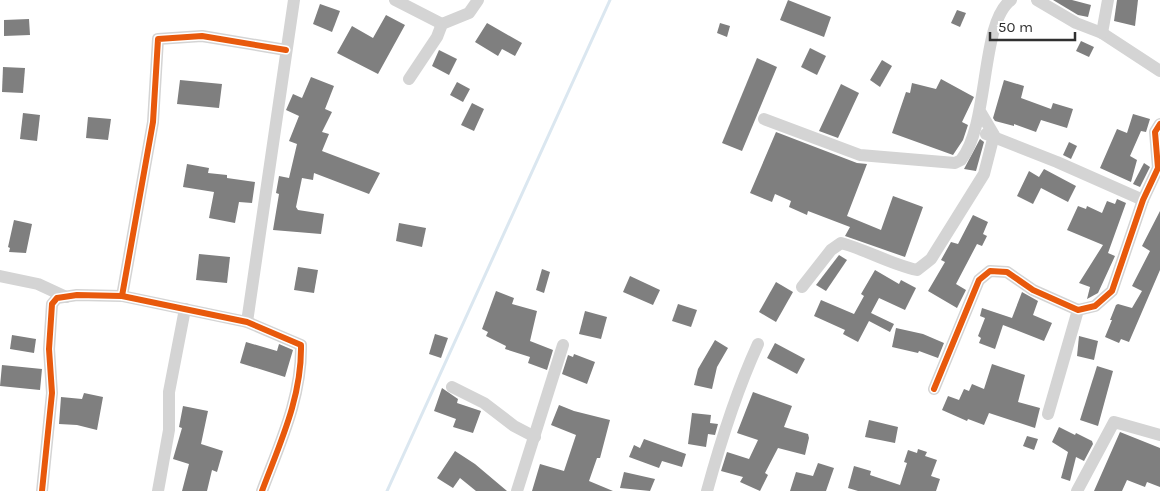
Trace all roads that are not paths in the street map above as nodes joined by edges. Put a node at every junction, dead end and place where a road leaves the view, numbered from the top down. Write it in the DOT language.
graph roads {
  1 [pos="294,0"];
  2 [pos="394,0"];
  3 [pos="478,0"];
  4 [pos="1011,0"];
  5 [pos="1037,0"];
  6 [pos="1108,0"];
  7 [pos="442,24"];
  8 [pos="1102,34"];
  9 [pos="286,50"];
  10 [pos="1160,71"];
  11 [pos="409,79"];
  12 [pos="981,113"];
  13 [pos="764,119"];
  14 [pos="1160,124"];
  15 [pos="973,132"];
  16 [pos="994,135"];
  17 [pos="1143,200"];
  18 [pos="0,276"];
  19 [pos="802,287"];
  20 [pos="122,296"];
  21 [pos="66,297"];
  22 [pos="185,309"];
  23 [pos="1078,310"];
  24 [pos="247,322"];
  25 [pos="563,344"];
  26 [pos="758,344"];
  27 [pos="452,387"];
  28 [pos="934,389"];
  29 [pos="1048,414"];
  30 [pos="1160,435"];
  31 [pos="534,437"];
  32 [pos="42,491"];
  33 [pos="158,491"];
  34 [pos="262,491"];
  35 [pos="517,491"];
  36 [pos="708,491"];
  37 [pos="1077,491"];
  1 -- 9 [label="street"];
  2 -- 7 [label="street"];
  3 -- 7 [label="street"];
  4 -- 12 [label="street"];
  5 -- 8 [label="street"];
  6 -- 8 [label="street"];
  7 -- 11 [label="street"];
  8 -- 10 [label="street"];
  9 -- 20 [label="street"];
  9 -- 24 [label="street"];
  12 -- 15 [label="street"];
  12 -- 16 [label="street"];
  13 -- 15 [label="street"];
  14 -- 17 [label="street"];
  15 -- 16 [label="street"];
  16 -- 17 [label="street"];
  16 -- 19 [label="street"];
  17 -- 23 [label="street"];
  18 -- 21 [label="street"];
  20 -- 21 [label="street"];
  20 -- 22 [label="street"];
  21 -- 32 [label="street"];
  22 -- 24 [label="street"];
  22 -- 33 [label="street"];
  23 -- 28 [label="street"];
  23 -- 29 [label="street"];
  24 -- 34 [label="street"];
  25 -- 31 [label="street"];
  26 -- 36 [label="street"];
  27 -- 31 [label="street"];
  30 -- 37 [label="street"];
  31 -- 35 [label="street"];
}
